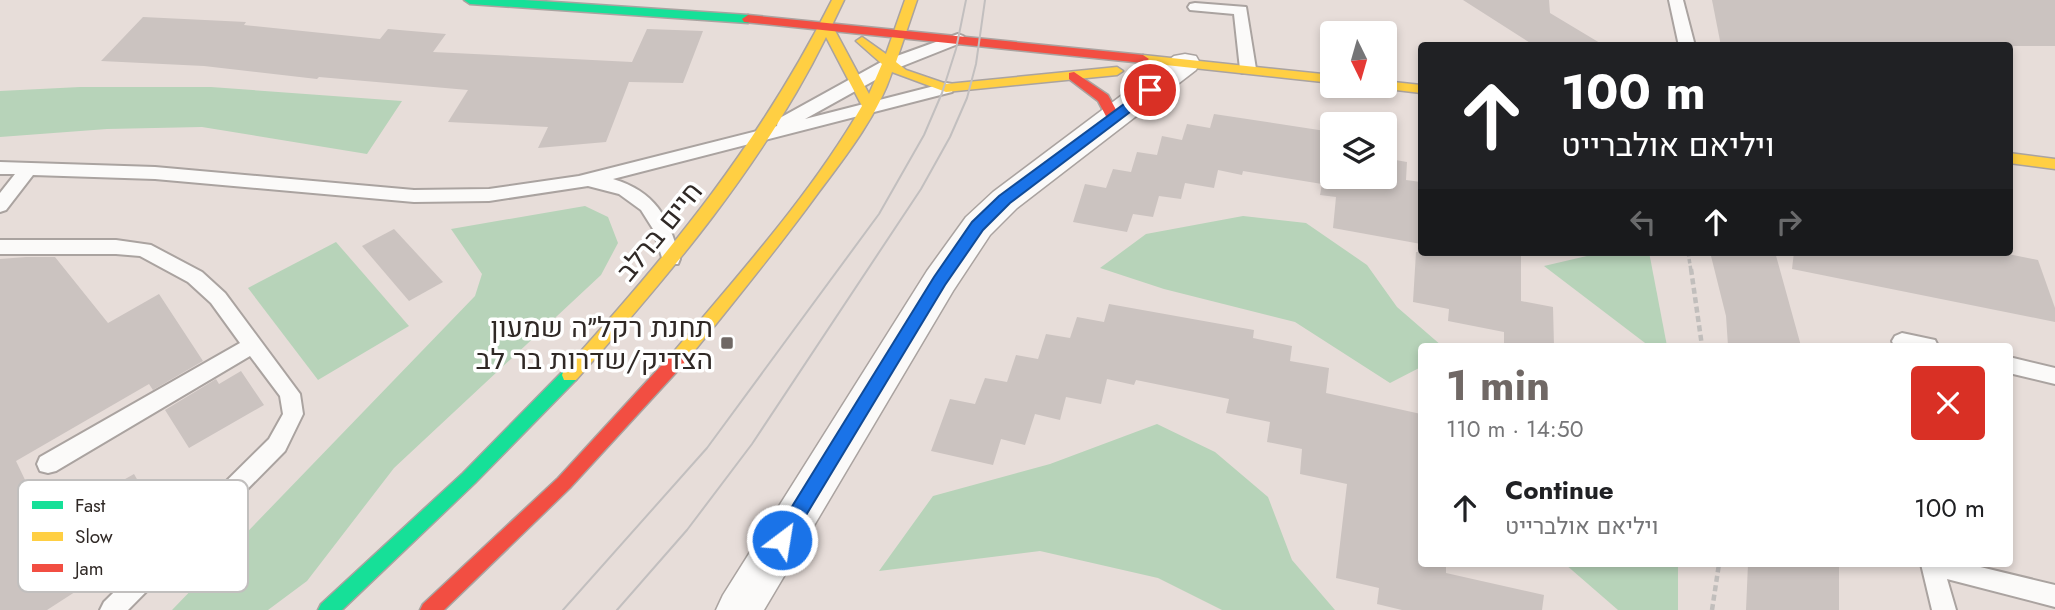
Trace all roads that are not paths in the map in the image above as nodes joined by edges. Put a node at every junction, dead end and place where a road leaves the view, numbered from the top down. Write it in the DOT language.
graph roads {
  1 [pos="470,0"];
  2 [pos="911,0"];
  3 [pos="1676,0"];
  4 [pos="837,3"];
  5 [pos="603,4"];
  6 [pos="1195,7"];
  7 [pos="826,26"];
  8 [pos="850,28"];
  9 [pos="901,33"];
  10 [pos="959,38"];
  11 [pos="1686,42"];
  12 [pos="1185,63"];
  13 [pos="889,65"];
  14 [pos="1248,69"];
  15 [pos="1074,76"];
  16 [pos="1320,78"];
  17 [pos="857,81"];
  18 [pos="1397,86"];
  19 [pos="946,88"];
  20 [pos="1418,89"];
  21 [pos="870,108"];
  22 [pos="1113,117"];
  23 [pos="765,134"];
  24 [pos="2013,158"];
  25 [pos="2055,163"];
  26 [pos="0,168"];
  27 [pos="29,168"];
  28 [pos="579,182"];
  29 [pos="0,206"];
  30 [pos="0,247"];
  31 [pos="671,259"];
  32 [pos="253,345"];
  33 [pos="2013,366"];
  34 [pos="2055,376"];
  35 [pos="48,464"];
  36 [pos="242,480"];
  37 [pos="1933,567"];
  38 [pos="1940,567"];
  39 [pos="130,592"];
  40 [pos="2055,596"];
  41 [pos="112,610"];
  42 [pos="328,610"];
  43 [pos="430,610"];
  44 [pos="739,610"];
  45 [pos="1944,610"];
  1 -- 5 [label="main road"];
  2 -- 9 [label="main road"];
  3 -- 11 [label="lane"];
  4 -- 7 [label="main road, חיים ברלב"];
  4 -- 8 [label="main road"];
  5 -- 7 [label="main road"];
  6 -- 14 [label="lane"];
  7 -- 8 [label="main road"];
  7 -- 17 [label="main road"];
  7 -- 23 [label="main road, חיים ברלב"];
  8 -- 9 [label="main road"];
  8 -- 13 [label="main road"];
  9 -- 10 [label="main road"];
  9 -- 13 [label="main road"];
  10 -- 12 [label="main road"];
  10 -- 13 [label="lane"];
  12 -- 14 [label="main road"];
  12 -- 15 [label="main road"];
  12 -- 22 [label="street"];
  13 -- 17 [label="lane"];
  13 -- 19 [label="main road"];
  13 -- 21 [label="main road"];
  14 -- 16 [label="main road"];
  15 -- 19 [label="main road"];
  15 -- 22 [label="main road"];
  17 -- 21 [label="main road"];
  17 -- 23 [label="lane"];
  18 -- 20 [label="main road"];
  19 -- 21 [label="lane"];
  21 -- 23 [label="lane"];
  21 -- 43 [label="main road"];
  22 -- 44 [label="street"];
  23 -- 28 [label="lane"];
  23 -- 31 [label="main road, חיים ברלב"];
  24 -- 25 [label="main road"];
  26 -- 27 [label="lane"];
  27 -- 28 [label="lane"];
  27 -- 29 [label="lane"];
  28 -- 31 [label="lane"];
  30 -- 32 [label="lane"];
  31 -- 42 [label="main road, חיים ברלב"];
  32 -- 35 [label="lane"];
  32 -- 36 [label="lane"];
  33 -- 34 [label="lane"];
  37 -- 45 [label="lane"];
  38 -- 40 [label="lane"];
  39 -- 41 [label="lane"];
}
